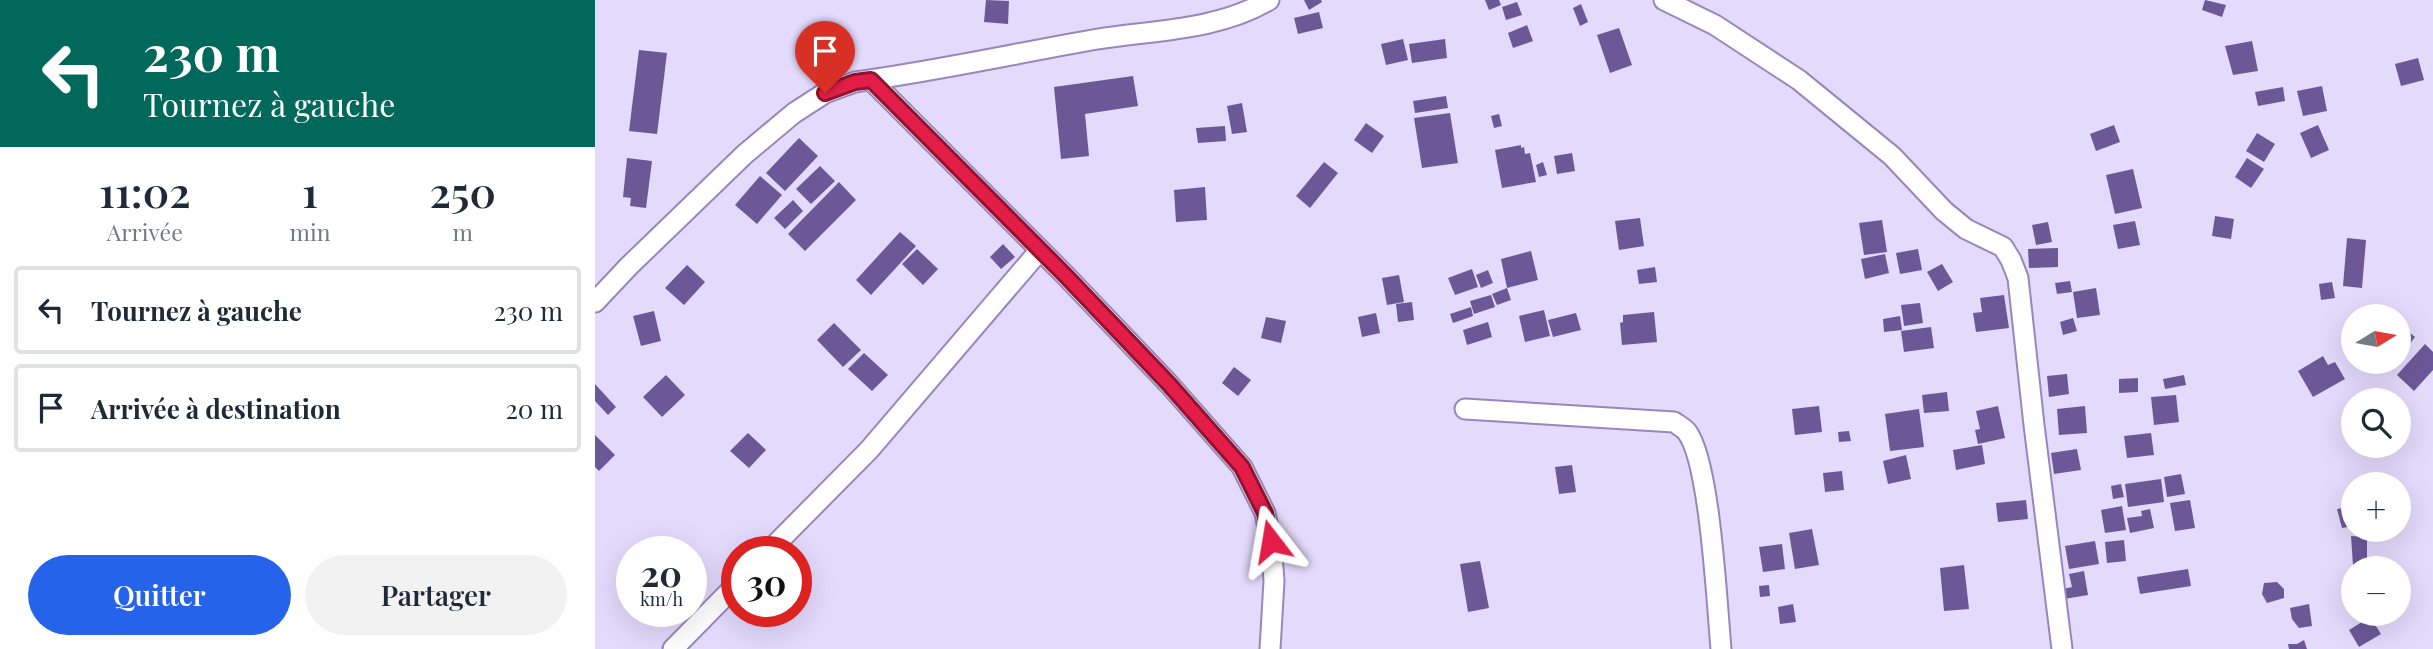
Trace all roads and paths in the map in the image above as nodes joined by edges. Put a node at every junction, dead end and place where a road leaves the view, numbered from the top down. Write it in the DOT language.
graph roads {
  1 [pos="1269,0"];
  2 [pos="1664,0"];
  3 [pos="871,80"];
  4 [pos="1040,250"];
  5 [pos="595,302"];
  6 [pos="1465,409"];
  7 [pos="784,536"];
  8 [pos="721,600"];
  9 [pos="673,649"];
  10 [pos="1270,649"];
  11 [pos="1721,649"];
  12 [pos="2062,649"];
  1 -- 3 [label="street"];
  2 -- 12 [label="street"];
  3 -- 4 [label="street"];
  3 -- 5 [label="street"];
  4 -- 7 [label="street"];
  4 -- 10 [label="street"];
  6 -- 11 [label="street"];
  8 -- 9 [label="street"];
}
